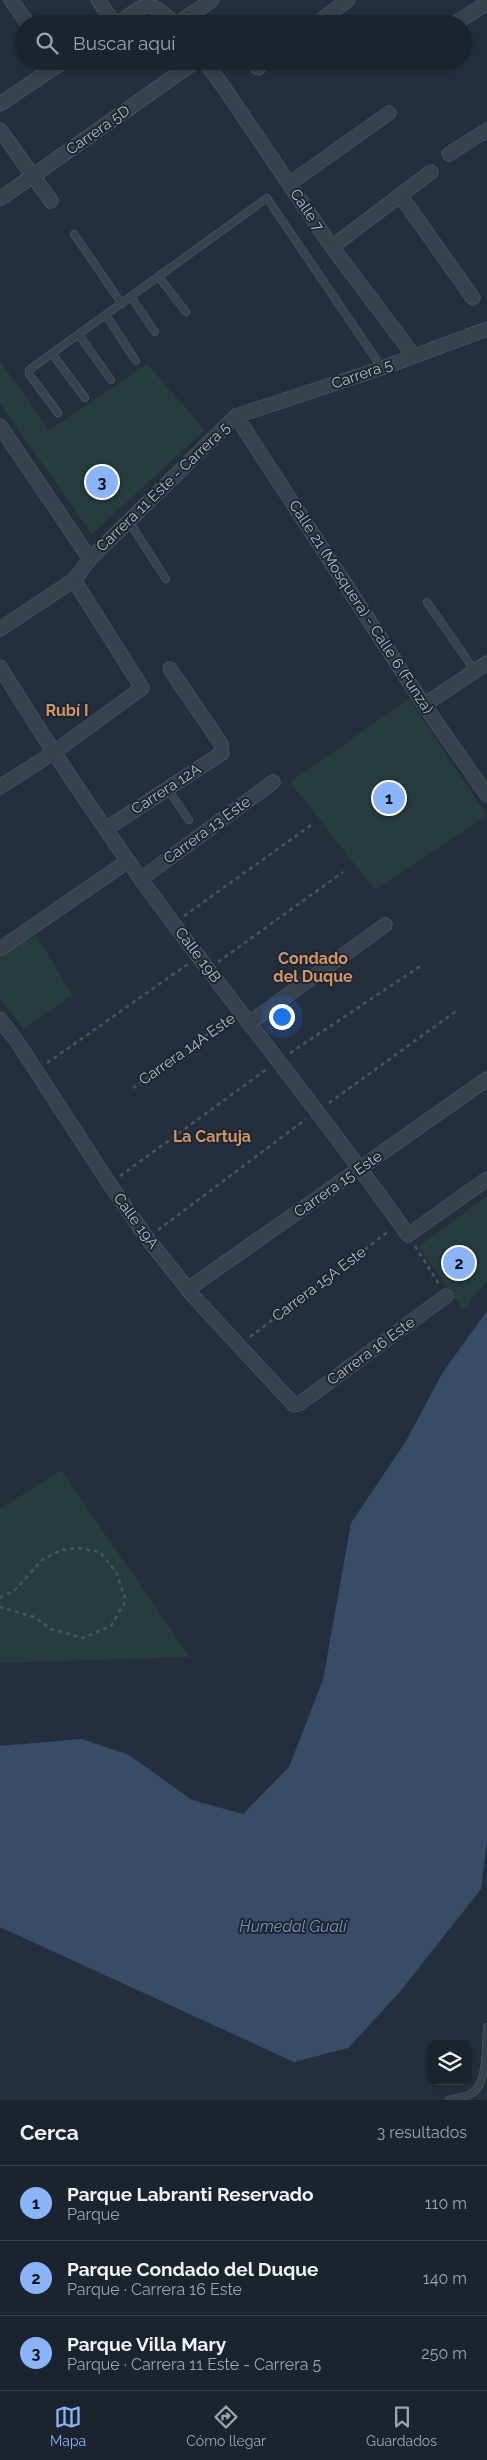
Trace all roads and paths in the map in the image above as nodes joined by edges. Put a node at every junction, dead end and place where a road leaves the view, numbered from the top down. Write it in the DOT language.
graph roads {
  1 [pos="11,0"];
  2 [pos="98,0"];
  3 [pos="212,0"];
  4 [pos="348,0"];
  5 [pos="487,3"];
  6 [pos="22,15"];
  7 [pos="110,15"];
  8 [pos="129,15"];
  9 [pos="168,15"];
  10 [pos="190,15"];
  11 [pos="328,15"];
  12 [pos="468,15"];
  13 [pos="49,70"];
  14 [pos="183,70"];
  15 [pos="210,70"];
  16 [pos="0,104"];
  17 [pos="389,113"];
  18 [pos="0,130"];
  19 [pos="487,130"];
  20 [pos="449,154"];
  21 [pos="430,172"];
  22 [pos="33,175"];
  23 [pos="289,184"];
  24 [pos="400,195"];
  25 [pos="0,198"];
  26 [pos="51,201"];
  27 [pos="74,234"];
  28 [pos="332,247"];
  29 [pos="159,277"];
  30 [pos="131,297"];
  31 [pos="473,298"];
  32 [pos="122,304"];
  33 [pos="186,312"];
  34 [pos="106,315"];
  35 [pos="487,329"];
  36 [pos="155,332"];
  37 [pos="79,335"];
  38 [pos="53,354"];
  39 [pos="414,356"];
  40 [pos="136,362"];
  41 [pos="382,368"];
  42 [pos="111,380"];
  43 [pos="85,398"];
  44 [pos="58,413"];
  45 [pos="236,416"];
  46 [pos="0,426"];
  47 [pos="128,520"];
  48 [pos="90,559"];
  49 [pos="166,579"];
  50 [pos="74,580"];
  51 [pos="427,602"];
  52 [pos="0,630"];
  53 [pos="487,663"];
  54 [pos="0,667"];
  55 [pos="170,669"];
  56 [pos="475,671"];
  57 [pos="424,706"];
  58 [pos="53,753"];
  59 [pos="273,782"];
  60 [pos="0,787"];
  61 [pos="167,787"];
  62 [pos="487,795"];
  63 [pos="189,820"];
  64 [pos="314,824"];
  65 [pos="106,829"];
  66 [pos="128,861"];
  67 [pos="344,872"];
  68 [pos="141,879"];
  69 [pos="174,923"];
  70 [pos="385,925"];
  71 [pos="0,949"];
  72 [pos="199,956"];
  73 [pos="422,965"];
  74 [pos="209,969"];
  75 [pos="459,1009"];
  76 [pos="241,1011"];
  77 [pos="0,1019"];
  78 [pos="249,1023"];
  79 [pos="278,1061"];
  80 [pos="36,1071"];
  81 [pos="487,1079"];
  82 [pos="133,1088"];
  83 [pos="316,1112"];
  84 [pos="360,1168"];
  85 [pos="487,1179"];
  86 [pos="109,1183"];
  87 [pos="400,1223"];
  88 [pos="408,1235"];
  89 [pos="147,1238"];
  90 [pos="188,1290"];
  91 [pos="446,1296"];
  92 [pos="239,1345"];
  93 [pos="294,1405"];
  94 [pos="0,1598"];
  95 [pos="0,1607"];
  96 [pos="487,2026"];
  97 [pos="449,2100"];
  1 -- 6 [label="street"];
  2 -- 7 [label="street"];
  3 -- 10 [label="street"];
  4 -- 11 [label="street"];
  5 -- 12 [label="street"];
  8 -- 9 [label="street"];
  13 -- 16 [label="street"];
  14 -- 22 [label="street, Carrera 5D"];
  15 -- 23 [label="street, Calle 7"];
  17 -- 23 [label="street"];
  18 -- 22 [label="street"];
  19 -- 20 [label="street"];
  21 -- 24 [label="street"];
  22 -- 25 [label="street, Carrera 5D"];
  22 -- 26 [label="street"];
  23 -- 28 [label="street, Calle 7"];
  24 -- 28 [label="street"];
  24 -- 31 [label="street"];
  27 -- 32 [label="lane"];
  28 -- 39 [label="street, Calle 7"];
  29 -- 30 [label="lane"];
  29 -- 33 [label="lane"];
  29 -- 41 [label="lane"];
  30 -- 32 [label="lane"];
  30 -- 36 [label="lane"];
  32 -- 34 [label="lane"];
  34 -- 37 [label="lane"];
  34 -- 40 [label="lane"];
  35 -- 39 [label="street, Carrera 5"];
  37 -- 38 [label="lane"];
  37 -- 42 [label="lane"];
  38 -- 43 [label="lane"];
  38 -- 44 [label="lane"];
  39 -- 41 [label="street, Carrera 5"];
  41 -- 45 [label="street, Carrera 5"];
  45 -- 47 [label="street, Carrera 11 Este - Carrera 5"];
  45 -- 57 [label="street, Calle 21 (Mosquera) - Calle 6 (Funza)"];
  46 -- 48 [label="street"];
  47 -- 48 [label="street, Carrera 11 Este - Carrera 5"];
  47 -- 49 [label="lane"];
  48 -- 50 [label="street"];
  50 -- 52 [label="street"];
  50 -- 58 [label="street"];
  51 -- 56 [label="lane"];
  53 -- 56 [label="street"];
  54 -- 58 [label="street, Calle 19B"];
  55 -- 61 [label="street, Carrera 12A"];
  56 -- 57 [label="street"];
  57 -- 62 [label="street, Calle 21 (Mosquera) - Calle 6 (Funza)"];
  58 -- 60 [label="street"];
  58 -- 65 [label="street, Calle 19B"];
  59 -- 68 [label="street, Carrera 13 Este"];
  61 -- 63 [label="lane"];
  61 -- 65 [label="street, Carrera 12A"];
  64 -- 69 [label="path"];
  65 -- 66 [label="street, Calle 19B"];
  66 -- 68 [label="street, Calle 19B"];
  66 -- 71 [label="street"];
  67 -- 74 [label="path"];
  68 -- 69 [label="street, Calle 19B"];
  69 -- 72 [label="street, Calle 19B"];
  70 -- 78 [label="street, Carrera 14A Este"];
  72 -- 74 [label="street, Calle 19B"];
  72 -- 80 [label="path"];
  73 -- 79 [label="path"];
  74 -- 76 [label="street, Calle 19B"];
  75 -- 83 [label="path"];
  76 -- 78 [label="street, Calle 19B"];
  76 -- 82 [label="path, Carrera 14A Este"];
  77 -- 80 [label="street, Calle 19A"];
  78 -- 79 [label="street, Calle 19B"];
  79 -- 83 [label="street, Calle 19B"];
  79 -- 86 [label="path"];
  80 -- 86 [label="street, Calle 19A"];
  81 -- 84 [label="street, Carrera 15 Este"];
  83 -- 84 [label="street, Calle 19B"];
  83 -- 89 [label="path"];
  84 -- 87 [label="street, Calle 19B"];
  84 -- 90 [label="street, Carrera 15 Este"];
  85 -- 88 [label="street"];
  86 -- 89 [label="street, Calle 19A"];
  87 -- 88 [label="street, Calle 19B"];
  87 -- 92 [label="path, Carrera 15A Este"];
  88 -- 91 [label="path"];
  89 -- 90 [label="street, Calle 19A"];
  90 -- 92 [label="street, Calle 19A"];
  91 -- 93 [label="street, Carrera 16 Este"];
  92 -- 93 [label="street, Calle 19A"];
  94 -- 95 [label="path"];
  96 -- 97 [label="lane"];
}
